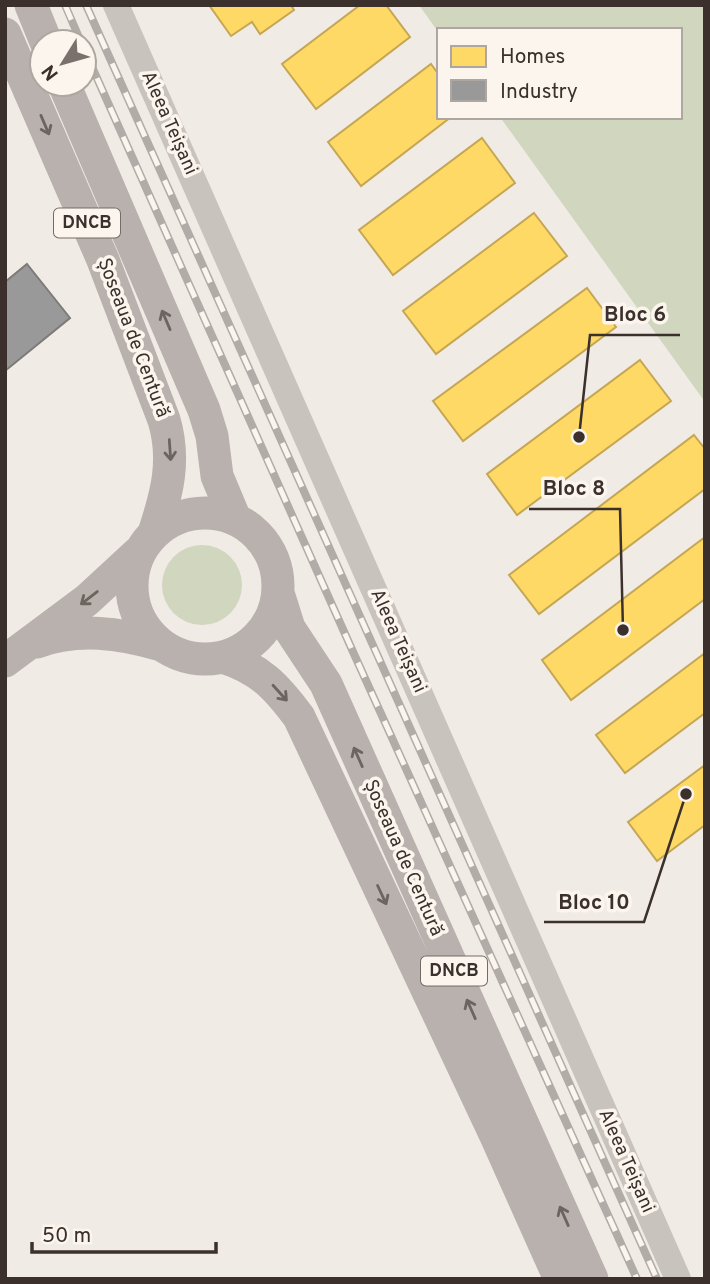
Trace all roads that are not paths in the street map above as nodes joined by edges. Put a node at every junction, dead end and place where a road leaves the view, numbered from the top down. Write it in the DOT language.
graph roads {
  1 [pos="31,5"];
  2 [pos="116,5"];
  3 [pos="41,28"];
  4 [pos="5,34"];
  5 [pos="71,98"];
  6 [pos="235,519"];
  7 [pos="147,543"];
  8 [pos="278,593"];
  9 [pos="161,645"];
  10 [pos="13,654"];
  11 [pos="223,657"];
  12 [pos="560,1279"];
  13 [pos="592,1279"];
  14 [pos="678,1279"];
  1 -- 3 [label="main road"];
  2 -- 14 [label="street, Aleea Teișani"];
  4 -- 7 [label="main road, Șoseaua de Centură / DNCB, one-way"];
  6 -- 5 [label="main road, Șoseaua de Centură / DNCB, one-way"];
  6 -- 7 [label="main road"];
  6 -- 8 [label="main road, DNCB"];
  7 -- 9 [label="main road, DNCB"];
  7 -- 10 [label="main road, one-way"];
  8 -- 11 [label="main road, DNCB"];
  13 -- 8 [label="main road, Șoseaua de Centură / DNCB, one-way"];
  9 -- 10 [label="main road"];
  9 -- 11 [label="main road, DNCB"];
  11 -- 12 [label="main road, Șoseaua de Centură / DNCB, one-way"];
}
